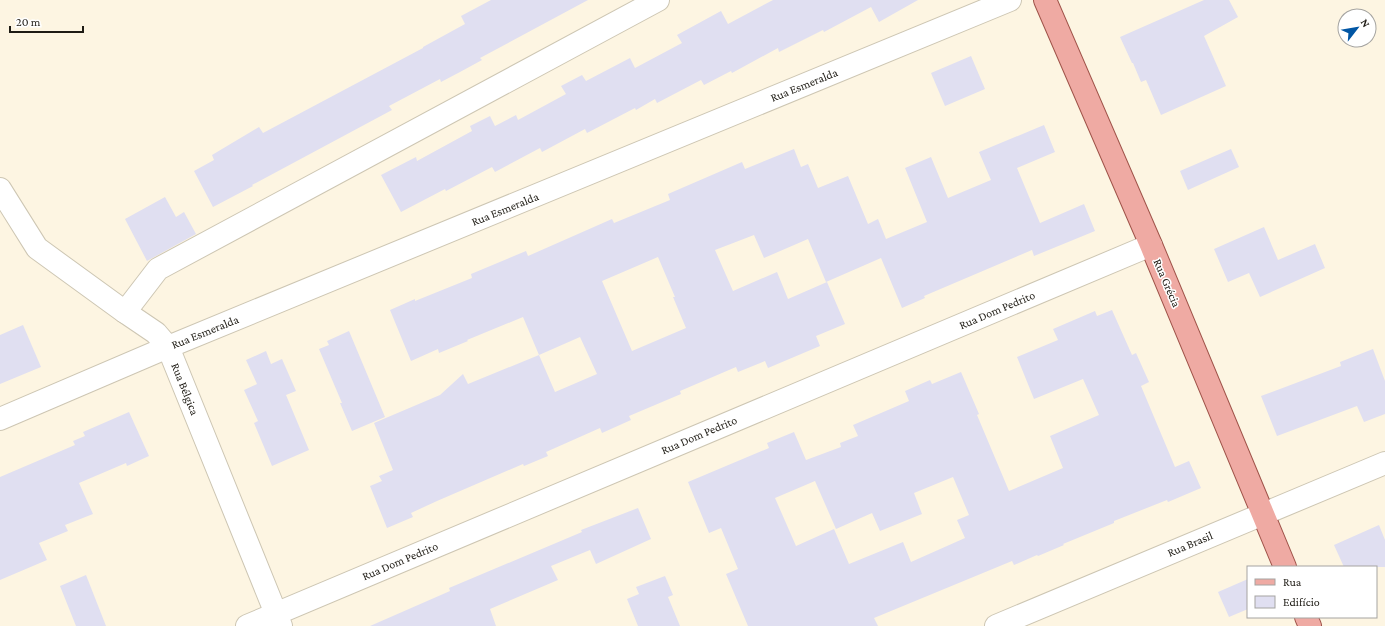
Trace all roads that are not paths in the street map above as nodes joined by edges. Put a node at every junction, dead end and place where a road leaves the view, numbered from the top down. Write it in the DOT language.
graph roads {
  1 [pos="658,0"];
  2 [pos="1010,0"];
  3 [pos="1045,0"];
  4 [pos="0,189"];
  5 [pos="1151,245"];
  6 [pos="125,312"];
  7 [pos="168,348"];
  8 [pos="0,419"];
  9 [pos="1385,463"];
  10 [pos="1263,513"];
  11 [pos="1286,566"];
  12 [pos="278,620"];
  13 [pos="247,626"];
  14 [pos="996,626"];
  1 -- 6 [label="street"];
  2 -- 7 [label="street, Rua Esmeralda"];
  3 -- 5 [label="main road, Rua Grécia"];
  4 -- 6 [label="street, Rua Bélgica"];
  5 -- 10 [label="main road, Rua Grécia"];
  5 -- 12 [label="street, Rua Dom Pedrito"];
  6 -- 7 [label="street, Rua Bélgica"];
  7 -- 8 [label="street, Rua Esmeralda"];
  7 -- 12 [label="street, Rua Bélgica"];
  9 -- 10 [label="street, Rua Brasil"];
  10 -- 11 [label="main road, Rua Grécia"];
  10 -- 14 [label="street, Rua Brasil"];
  12 -- 13 [label="street, Rua Dom Pedrito"];
}
